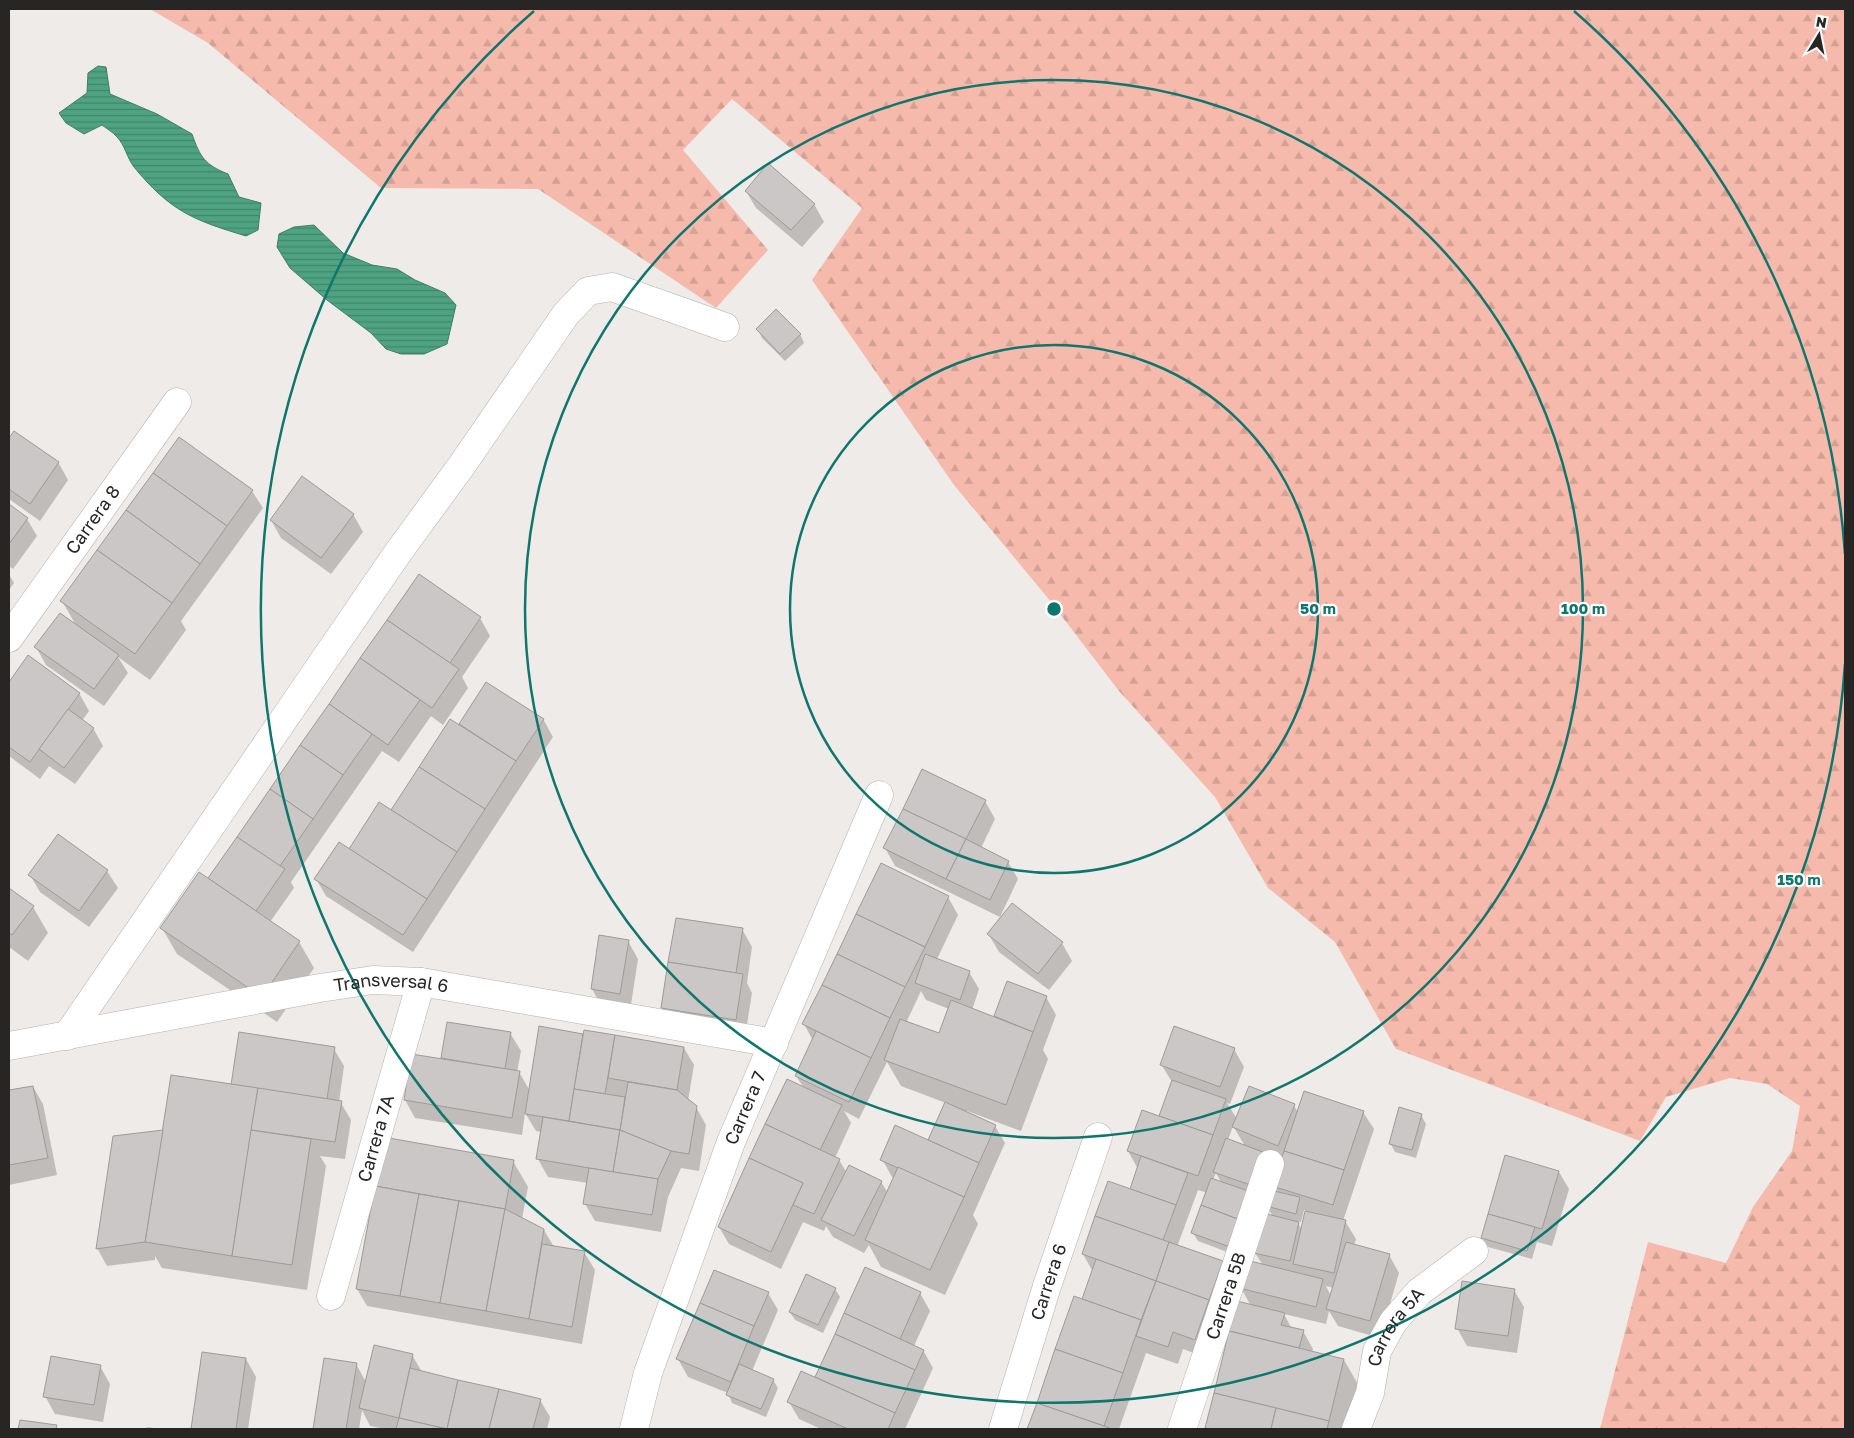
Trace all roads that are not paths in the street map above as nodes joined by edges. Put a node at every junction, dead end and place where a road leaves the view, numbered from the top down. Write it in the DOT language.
graph roads {
  1 [pos="725,327"];
  2 [pos="177,402"];
  3 [pos="9,638"];
  4 [pos="879,795"];
  5 [pos="421,982"];
  6 [pos="67,1036"];
  7 [pos="774,1043"];
  8 [pos="9,1046"];
  9 [pos="1098,1137"];
  10 [pos="1270,1164"];
  11 [pos="1474,1250"];
  12 [pos="331,1296"];
  13 [pos="634,1429"];
  14 [pos="1003,1429"];
  15 [pos="1182,1429"];
  16 [pos="1356,1429"];
  1 -- 6 [label="street"];
  2 -- 3 [label="street, Carrera 8"];
  4 -- 7 [label="street, Carrera 7"];
  5 -- 6 [label="street, Transversal 6"];
  5 -- 7 [label="street, Transversal 6"];
  5 -- 12 [label="street, Carrera 7A"];
  6 -- 8 [label="street, Transversal 6"];
  7 -- 13 [label="street, Carrera 7"];
  9 -- 14 [label="street, Carrera 6"];
  10 -- 15 [label="street, Carrera 5B"];
  11 -- 16 [label="street, Carrera 5A"];
}
